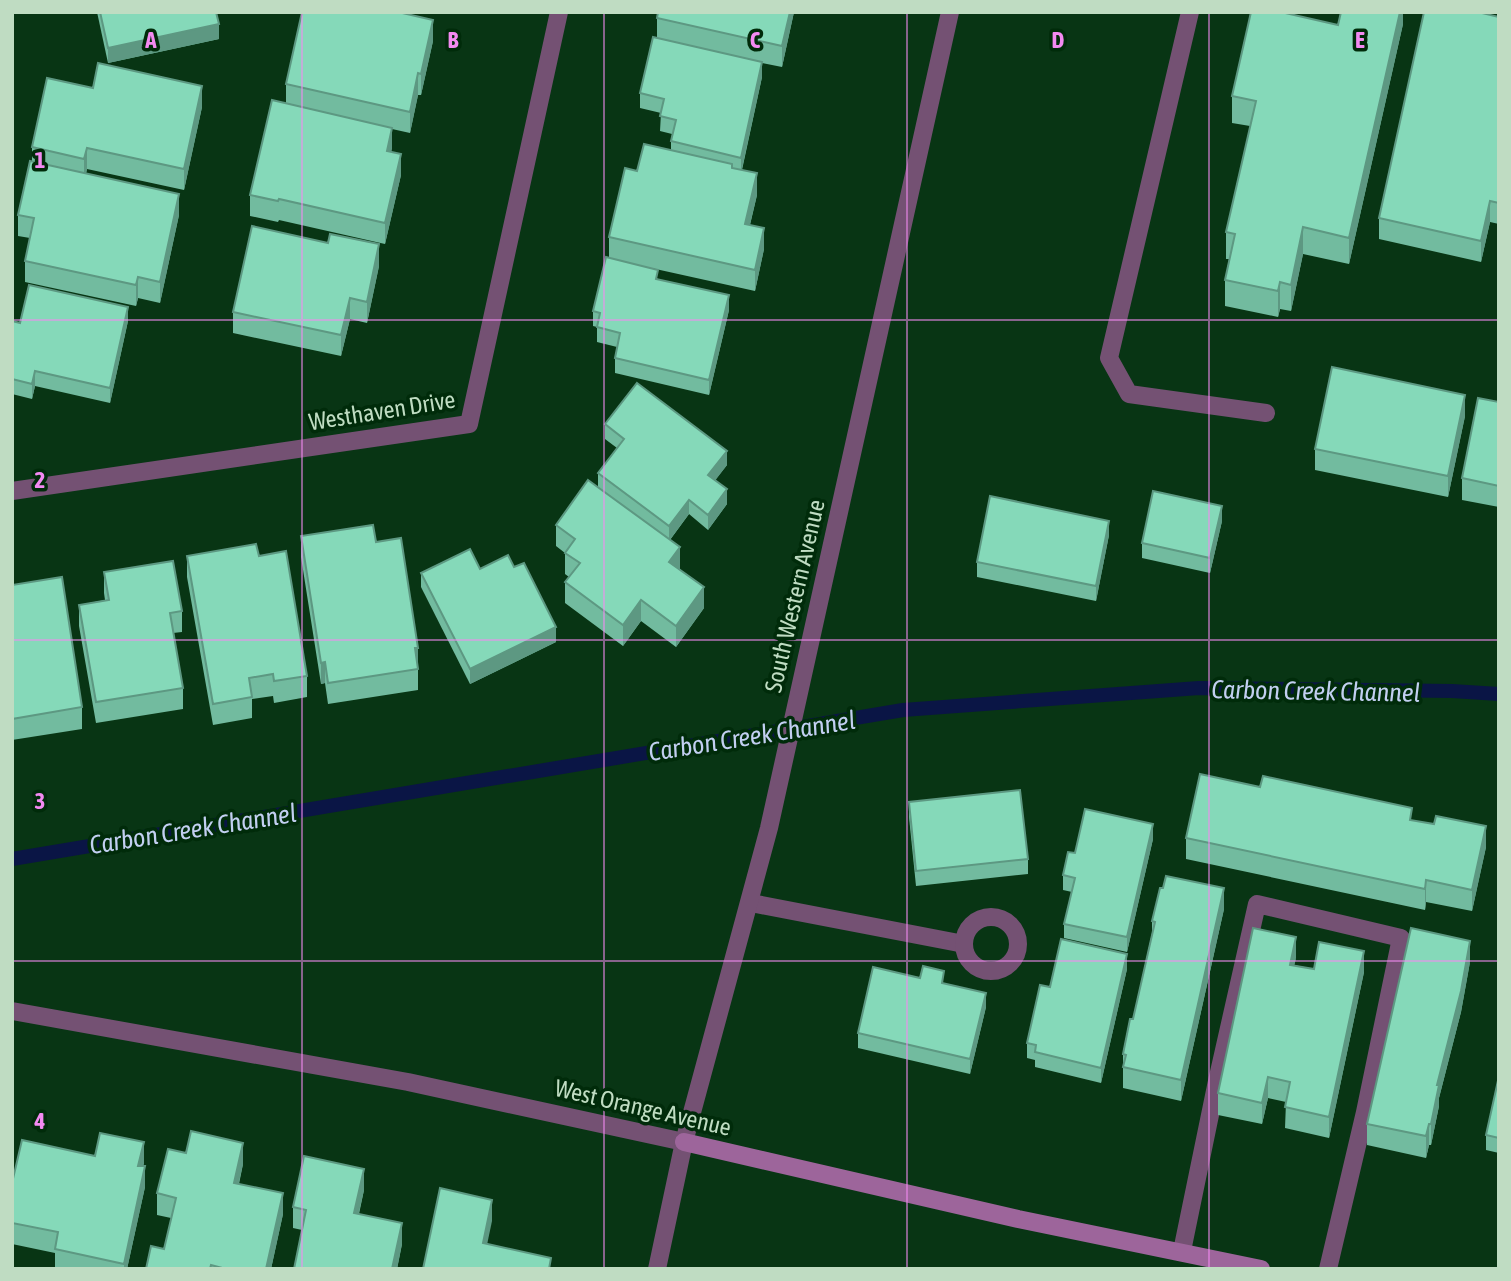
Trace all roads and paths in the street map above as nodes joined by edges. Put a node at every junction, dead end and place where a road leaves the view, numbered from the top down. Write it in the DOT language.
graph roads {
  1 [pos="559,12"];
  2 [pos="950,12"];
  3 [pos="1190,12"];
  4 [pos="1266,413"];
  5 [pos="12,491"];
  6 [pos="751,903"];
  7 [pos="964,944"];
  8 [pos="12,1011"];
  9 [pos="684,1142"];
  10 [pos="1182,1251"];
  11 [pos="657,1269"];
  12 [pos="1261,1269"];
  13 [pos="1328,1269"];
  1 -- 5 [label="street, Westhaven Drive"];
  2 -- 6 [label="street, South Western Avenue"];
  3 -- 4 [label="street"];
  6 -- 7 [label="street"];
  6 -- 9 [label="street, South Western Avenue"];
  8 -- 9 [label="street, West Orange Avenue"];
  9 -- 10 [label="main road, West Orange Avenue"];
  9 -- 11 [label="street, South Western Avenue"];
  10 -- 12 [label="main road, West Orange Avenue"];
  10 -- 13 [label="street"];
}
